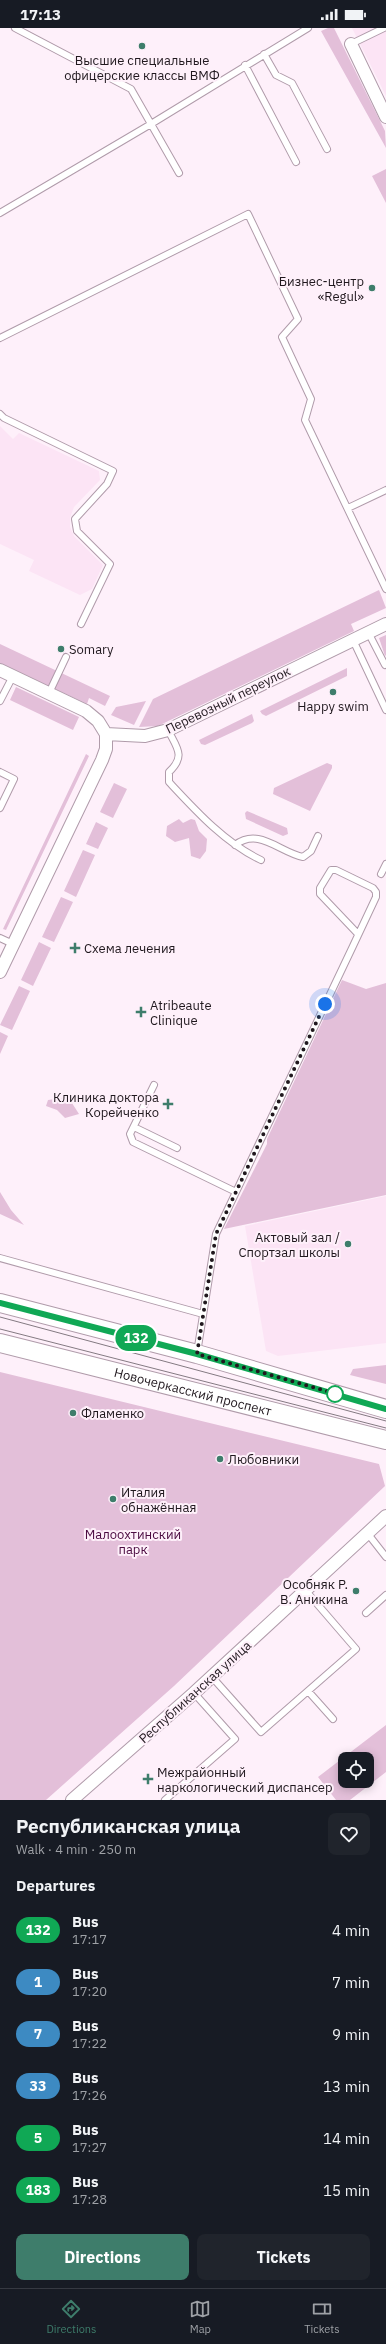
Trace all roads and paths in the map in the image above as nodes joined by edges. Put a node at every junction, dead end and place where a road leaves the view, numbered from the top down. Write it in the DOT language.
graph roads {
  1 [pos="15,28"];
  2 [pos="308,28"];
  3 [pos="384,28"];
  4 [pos="351,44"];
  5 [pos="264,54"];
  6 [pos="245,65"];
  7 [pos="386,116"];
  8 [pos="151,124"];
  9 [pos="327,148"];
  10 [pos="296,162"];
  11 [pos="178,173"];
  12 [pos="0,213"];
  13 [pos="0,338"];
  14 [pos="0,414"];
  15 [pos="386,490"];
  16 [pos="348,508"];
  17 [pos="386,589"];
  18 [pos="81,624"];
  19 [pos="386,624"];
  20 [pos="368,632"];
  21 [pos="353,640"];
  22 [pos="66,657"];
  23 [pos="385,665"];
  24 [pos="0,670"];
  25 [pos="13,676"];
  26 [pos="49,693"];
  27 [pos="0,701"];
  28 [pos="386,710"];
  29 [pos="168,730"];
  30 [pos="106,734"];
  31 [pos="0,772"];
  32 [pos="0,808"];
  33 [pos="318,836"];
  34 [pos="236,845"];
  35 [pos="261,860"];
  36 [pos="386,864"];
  37 [pos="381,874"];
  38 [pos="358,934"];
  39 [pos="0,938"];
  40 [pos="13,944"];
  41 [pos="0,972"];
  42 [pos="154,1085"];
  43 [pos="134,1127"];
  44 [pos="177,1148"];
  45 [pos="236,1192"];
  46 [pos="0,1258"];
  47 [pos="0,1303"];
  48 [pos="203,1314"];
  49 [pos="0,1343"];
  50 [pos="197,1354"];
  51 [pos="386,1409"];
  52 [pos="386,1440"];
  53 [pos="386,1516"];
  54 [pos="368,1534"];
  55 [pos="386,1557"];
  56 [pos="306,1591"];
  57 [pos="386,1595"];
  58 [pos="366,1612"];
  59 [pos="212,1677"];
  60 [pos="308,1690"];
  61 [pos="194,1693"];
  62 [pos="333,1719"];
  63 [pos="72,1800"];
  64 [pos="165,1800"];
  1 -- 8 [label="lane"];
  2 -- 5 [label="lane"];
  3 -- 4 [label="lane"];
  4 -- 7 [label="street"];
  5 -- 6 [label="lane"];
  5 -- 9 [label="lane"];
  6 -- 8 [label="lane"];
  6 -- 10 [label="lane"];
  8 -- 11 [label="lane"];
  8 -- 12 [label="lane"];
  13 -- 16 [label="lane"];
  14 -- 18 [label="lane"];
  15 -- 16 [label="lane"];
  16 -- 17 [label="lane"];
  19 -- 20 [label="street, Перевозный переулок"];
  20 -- 21 [label="street, Перевозный переулок"];
  20 -- 23 [label="lane"];
  21 -- 28 [label="lane"];
  21 -- 29 [label="street, Перевозный переулок"];
  22 -- 26 [label="lane"];
  24 -- 25 [label="street"];
  25 -- 26 [label="street"];
  25 -- 27 [label="lane"];
  26 -- 30 [label="street"];
  29 -- 30 [label="street, Перевозный переулок"];
  29 -- 34 [label="lane"];
  30 -- 40 [label="street"];
  31 -- 32 [label="lane"];
  33 -- 34 [label="lane"];
  34 -- 35 [label="lane"];
  36 -- 37 [label="lane"];
  38 -- 38 [label="lane"];
  38 -- 45 [label="lane"];
  39 -- 40 [label="lane"];
  40 -- 41 [label="street"];
  42 -- 43 [label="lane"];
  43 -- 44 [label="lane"];
  43 -- 45 [label="lane"];
  45 -- 48 [label="lane"];
  46 -- 48 [label="lane"];
  47 -- 50 [label="main road"];
  48 -- 50 [label="lane"];
  49 -- 52 [label="main road, Новочеркасский проспект"];
  50 -- 51 [label="main road"];
  53 -- 54 [label="street, Республиканская улица"];
  54 -- 55 [label="lane"];
  54 -- 56 [label="street, Республиканская улица"];
  56 -- 59 [label="street, Республиканская улица"];
  56 -- 60 [label="lane"];
  57 -- 58 [label="lane"];
  59 -- 60 [label="lane"];
  59 -- 61 [label="street, Республиканская улица"];
  60 -- 62 [label="lane"];
  61 -- 63 [label="street, Республиканская улица"];
  61 -- 64 [label="lane"];
}
